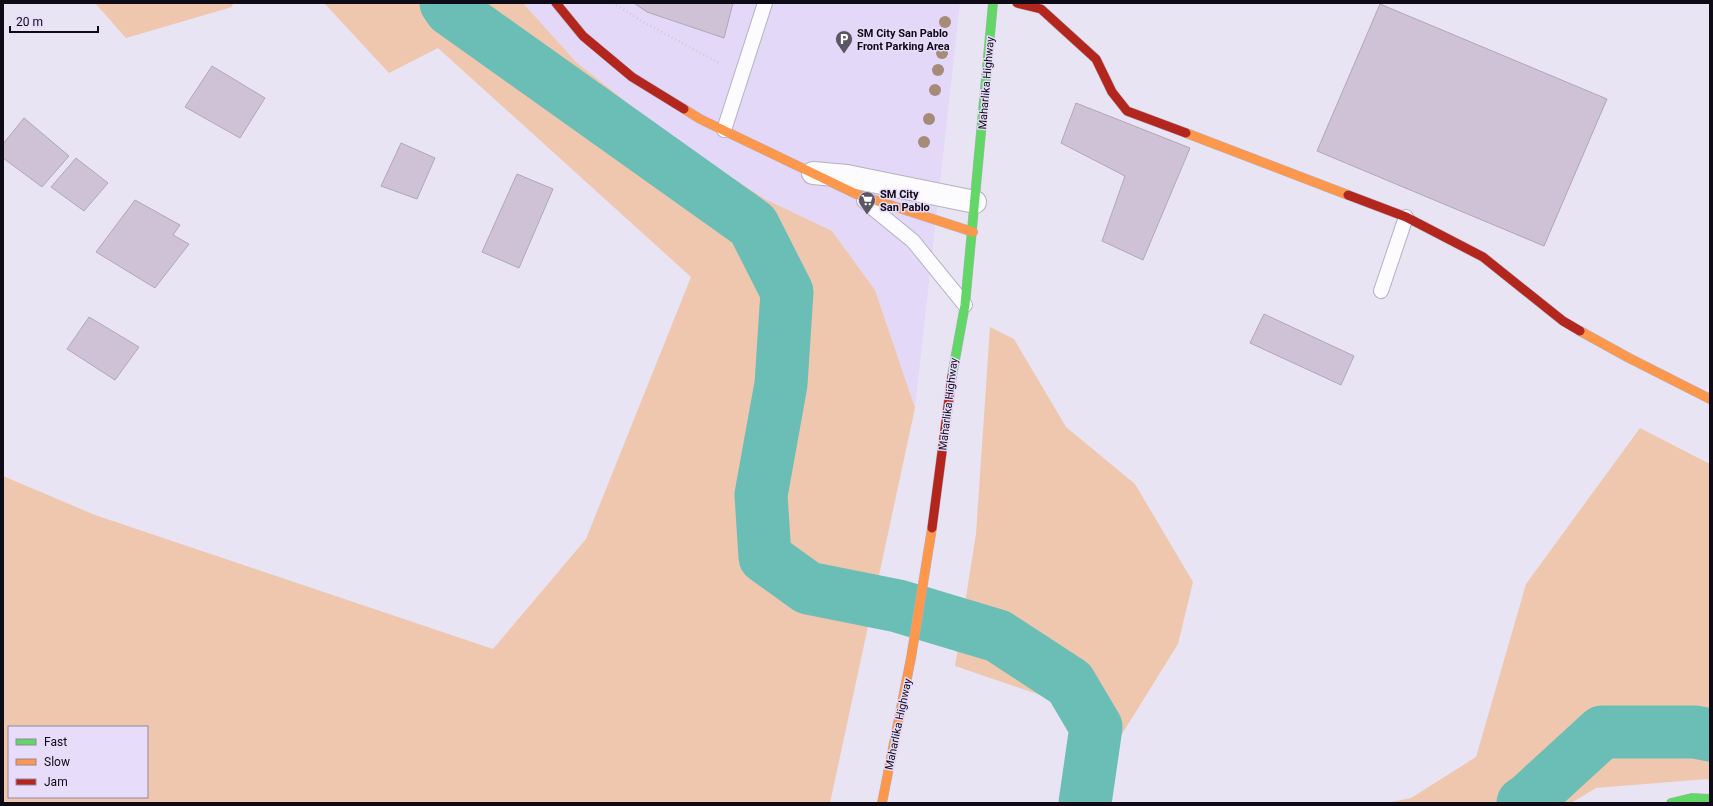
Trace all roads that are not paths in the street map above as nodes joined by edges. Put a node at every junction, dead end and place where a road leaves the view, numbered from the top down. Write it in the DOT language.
graph roads {
  1 [pos="556,3"];
  2 [pos="765,3"];
  3 [pos="993,3"];
  4 [pos="1017,3"];
  5 [pos="724,130"];
  6 [pos="810,172"];
  7 [pos="856,194"];
  8 [pos="975,202"];
  9 [pos="1406,217"];
  10 [pos="973,232"];
  11 [pos="1381,291"];
  12 [pos="965,305"];
  13 [pos="1710,399"];
  14 [pos="1710,799"];
  15 [pos="882,803"];
  16 [pos="1671,803"];
  1 -- 5 [label="street"];
  2 -- 5 [label="lane"];
  3 -- 8 [label="street, Maharlika Highway"];
  4 -- 9 [label="street"];
  5 -- 6 [label="street"];
  6 -- 7 [label="street"];
  6 -- 8 [label="street"];
  7 -- 10 [label="street"];
  7 -- 12 [label="lane"];
  8 -- 10 [label="street, Maharlika Highway"];
  9 -- 11 [label="lane"];
  9 -- 13 [label="street"];
  10 -- 12 [label="street, Maharlika Highway"];
  12 -- 15 [label="street, Maharlika Highway"];
  14 -- 16 [label="street"];
}
